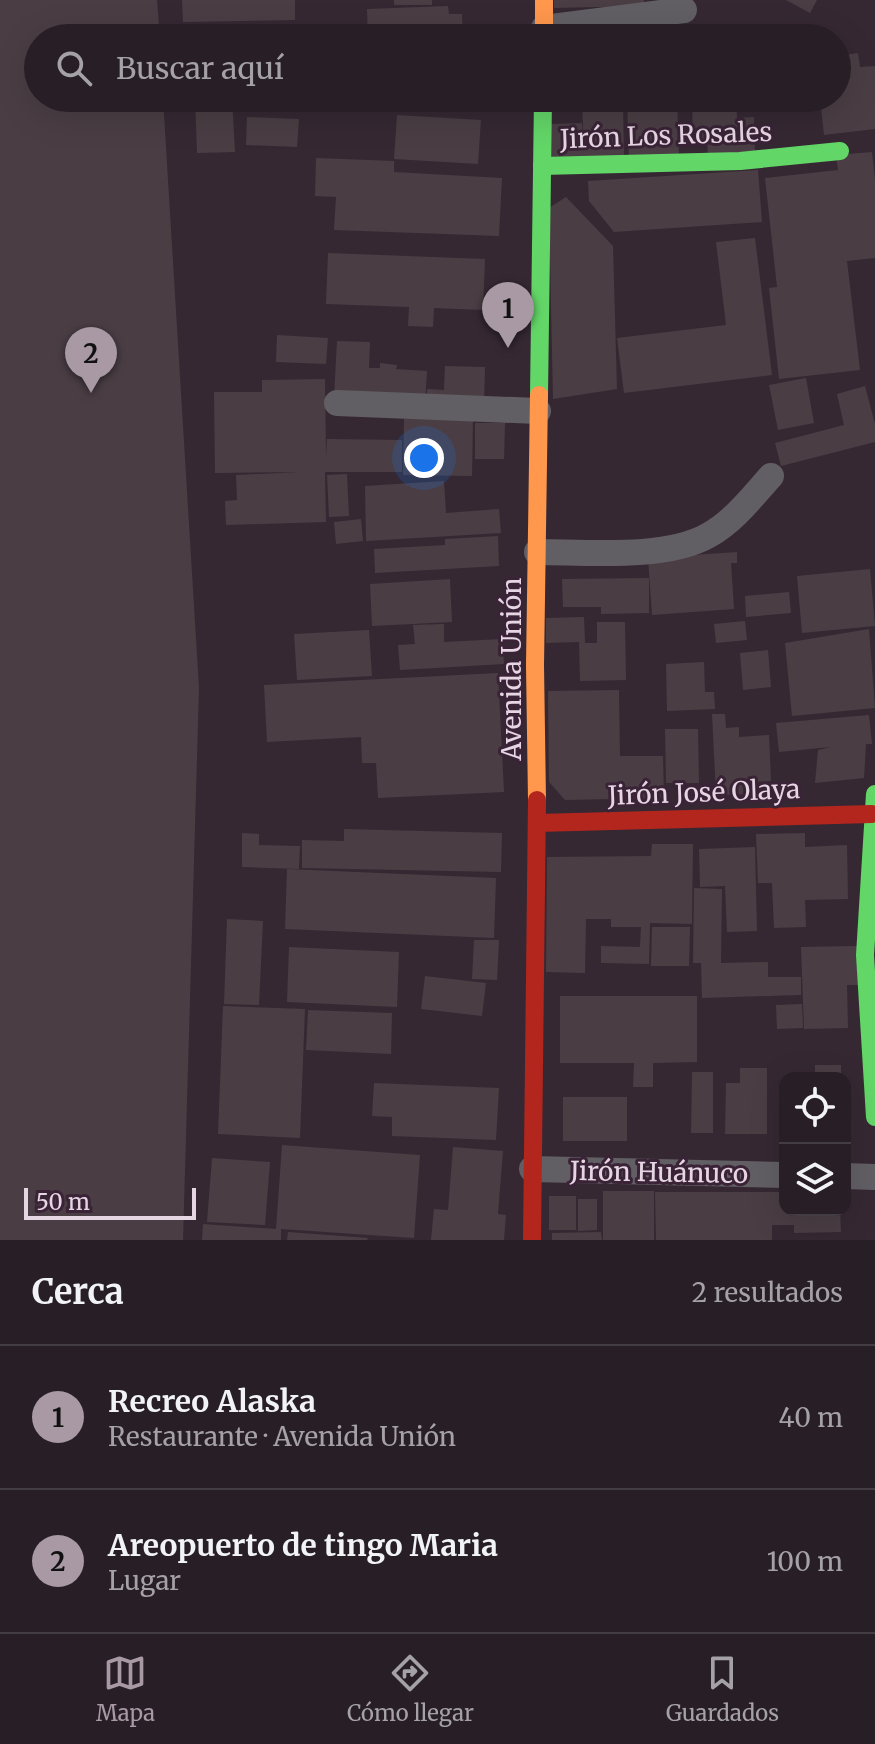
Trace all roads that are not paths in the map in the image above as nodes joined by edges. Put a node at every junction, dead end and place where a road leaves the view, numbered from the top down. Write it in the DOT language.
graph roads {
  1 [pos="544,0"];
  2 [pos="684,10"];
  3 [pos="544,24"];
  4 [pos="599,24"];
  5 [pos="543,112"];
  6 [pos="840,151"];
  7 [pos="542,166"];
  8 [pos="337,403"];
  9 [pos="538,411"];
  10 [pos="771,476"];
  11 [pos="537,552"];
  12 [pos="875,794"];
  13 [pos="872,814"];
  14 [pos="537,823"];
  15 [pos="875,1117"];
  16 [pos="532,1169"];
  17 [pos="779,1175"];
  18 [pos="851,1176"];
  19 [pos="875,1177"];
  20 [pos="532,1240"];
  1 -- 3 [label="main road"];
  2 -- 4 [label="street"];
  5 -- 7 [label="main road, Avenida Unión"];
  6 -- 7 [label="main road, Jirón Los Rosales"];
  7 -- 9 [label="main road, Avenida Unión"];
  8 -- 9 [label="street"];
  9 -- 11 [label="main road, Avenida Unión"];
  10 -- 11 [label="street"];
  11 -- 14 [label="main road, Avenida Unión"];
  12 -- 13 [label="main road"];
  13 -- 14 [label="main road, Jirón José Olaya"];
  13 -- 15 [label="main road"];
  14 -- 16 [label="main road, Avenida Unión"];
  16 -- 17 [label="street, Jirón Huánuco"];
  16 -- 20 [label="main road, Avenida Unión"];
  18 -- 19 [label="street"];
}
